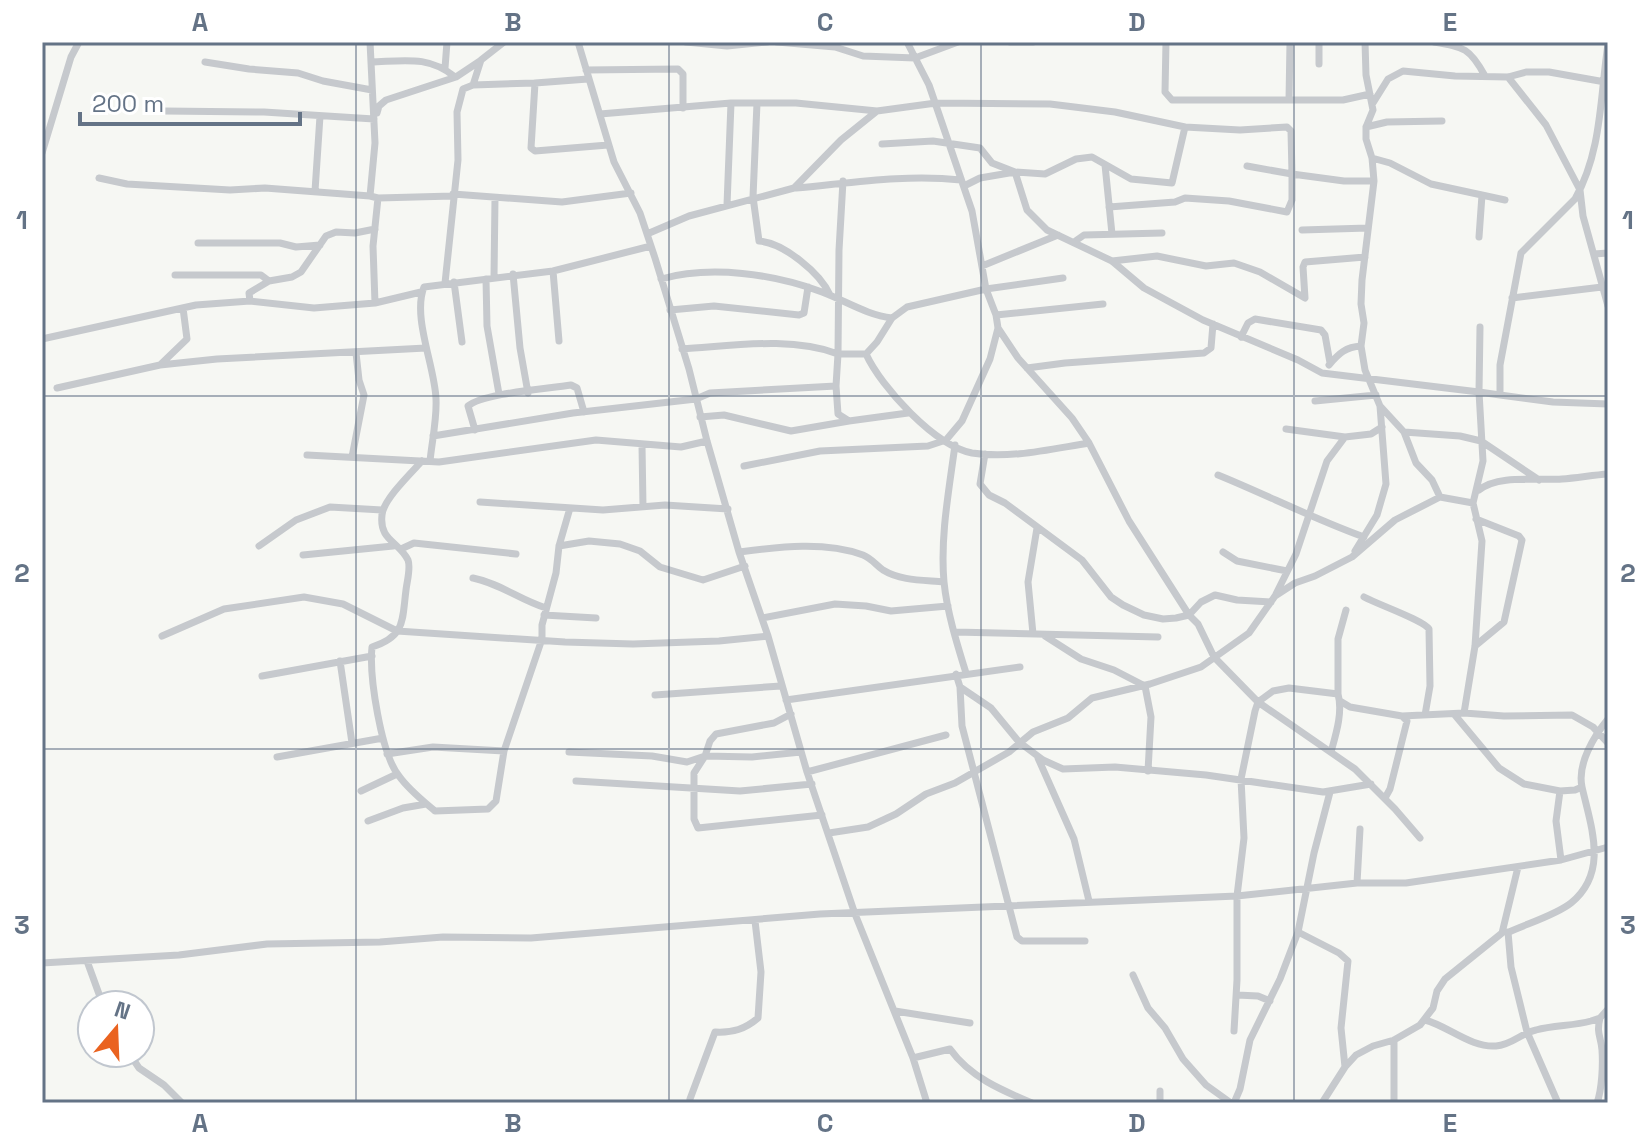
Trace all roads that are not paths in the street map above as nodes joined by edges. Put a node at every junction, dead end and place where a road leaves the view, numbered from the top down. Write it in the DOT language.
graph roads {
  1 [pos="79,42"];
  2 [pos="370,42"];
  3 [pos="447,42"];
  4 [pos="504,42"];
  5 [pos="578,42"];
  6 [pos="686,42"];
  7 [pos="767,42"];
  8 [pos="777,42"];
  9 [pos="907,42"];
  10 [pos="958,42"];
  11 [pos="1010,42"];
  12 [pos="1033,42"];
  13 [pos="1166,42"];
  14 [pos="1290,42"];
  15 [pos="1319,42"];
  16 [pos="1365,42"];
  17 [pos="1434,42"];
  18 [pos="1608,44"];
  19 [pos="493,46"];
  20 [pos="915,58"];
  21 [pos="481,60"];
  22 [pos="205,62"];
  23 [pos="371,62"];
  24 [pos="1319,64"];
  25 [pos="445,68"];
  26 [pos="587,75"];
  27 [pos="1485,76"];
  28 [pos="456,77"];
  29 [pos="1508,77"];
  30 [pos="1606,82"];
  31 [pos="535,83"];
  32 [pos="473,85"];
  33 [pos="372,90"];
  34 [pos="1370,94"];
  35 [pos="1289,100"];
  36 [pos="731,103"];
  37 [pos="757,103"];
  38 [pos="936,103"];
  39 [pos="1373,103"];
  40 [pos="683,108"];
  41 [pos="164,111"];
  42 [pos="877,111"];
  43 [pos="600,114"];
  44 [pos="320,116"];
  45 [pos="374,119"];
  46 [pos="1442,121"];
  47 [pos="1185,127"];
  48 [pos="1366,127"];
  49 [pos="882,144"];
  50 [pos="950,144"];
  51 [pos="608,145"];
  52 [pos="42,153"];
  53 [pos="1372,158"];
  54 [pos="1105,165"];
  55 [pos="1247,166"];
  56 [pos="1015,172"];
  57 [pos="1292,174"];
  58 [pos="99,178"];
  59 [pos="843,181"];
  60 [pos="1374,181"];
  61 [pos="962,183"];
  62 [pos="794,188"];
  63 [pos="1580,190"];
  64 [pos="315,191"];
  65 [pos="631,193"];
  66 [pos="453,195"];
  67 [pos="1482,195"];
  68 [pos="374,197"];
  69 [pos="753,197"];
  70 [pos="495,198"];
  71 [pos="1505,200"];
  72 [pos="727,205"];
  73 [pos="1109,207"];
  74 [pos="1368,228"];
  75 [pos="375,229"];
  76 [pos="1302,230"];
  77 [pos="1162,233"];
  78 [pos="647,234"];
  79 [pos="1112,234"];
  80 [pos="1058,235"];
  81 [pos="1479,237"];
  82 [pos="1074,242"];
  83 [pos="198,243"];
  84 [pos="320,245"];
  85 [pos="651,246"];
  86 [pos="1608,253"];
  87 [pos="1594,254"];
  88 [pos="1365,257"];
  89 [pos="1112,261"];
  90 [pos="982,266"];
  91 [pos="553,271"];
  92 [pos="513,274"];
  93 [pos="175,275"];
  94 [pos="1063,278"];
  95 [pos="490,279"];
  96 [pos="661,279"];
  97 [pos="269,281"];
  98 [pos="454,282"];
  99 [pos="445,283"];
  100 [pos="808,287"];
  101 [pos="1602,287"];
  102 [pos="986,289"];
  103 [pos="421,292"];
  104 [pos="830,295"];
  105 [pos="1512,298"];
  106 [pos="840,300"];
  107 [pos="250,301"];
  108 [pos="375,303"];
  109 [pos="1103,304"];
  110 [pos="1608,306"];
  111 [pos="183,308"];
  112 [pos="670,310"];
  113 [pos="996,315"];
  114 [pos="892,318"];
  115 [pos="1213,324"];
  116 [pos="1480,327"];
  117 [pos="998,328"];
  118 [pos="1241,337"];
  119 [pos="42,339"];
  120 [pos="559,341"];
  121 [pos="462,342"];
  122 [pos="1361,346"];
  123 [pos="426,348"];
  124 [pos="682,349"];
  125 [pos="356,353"];
  126 [pos="838,354"];
  127 [pos="866,354"];
  128 [pos="1330,363"];
  129 [pos="160,365"];
  130 [pos="1027,368"];
  131 [pos="1322,373"];
  132 [pos="1369,376"];
  133 [pos="836,386"];
  134 [pos="57,388"];
  135 [pos="1479,392"];
  136 [pos="528,393"];
  137 [pos="499,394"];
  138 [pos="1376,395"];
  139 [pos="1500,395"];
  140 [pos="696,399"];
  141 [pos="1315,401"];
  142 [pos="1608,404"];
  143 [pos="1380,406"];
  144 [pos="584,412"];
  145 [pos="908,413"];
  146 [pos="700,417"];
  147 [pos="849,421"];
  148 [pos="1382,427"];
  149 [pos="1286,429"];
  150 [pos="475,430"];
  151 [pos="1404,432"];
  152 [pos="433,436"];
  153 [pos="1345,437"];
  154 [pos="946,440"];
  155 [pos="707,441"];
  156 [pos="1481,441"];
  157 [pos="1089,443"];
  158 [pos="642,445"];
  159 [pos="955,445"];
  160 [pos="985,454"];
  161 [pos="307,455"];
  162 [pos="352,457"];
  163 [pos="426,461"];
  164 [pos="744,466"];
  165 [pos="1608,474"];
  166 [pos="1218,475"];
  167 [pos="1539,480"];
  168 [pos="1477,492"];
  169 [pos="1440,497"];
  170 [pos="480,502"];
  171 [pos="1473,503"];
  172 [pos="643,507"];
  173 [pos="570,508"];
  174 [pos="728,509"];
  175 [pos="382,510"];
  176 [pos="1309,515"];
  177 [pos="1476,519"];
  178 [pos="1037,528"];
  179 [pos="1364,537"];
  180 [pos="259,546"];
  181 [pos="559,546"];
  182 [pos="397,548"];
  183 [pos="739,552"];
  184 [pos="1223,552"];
  185 [pos="516,554"];
  186 [pos="303,555"];
  187 [pos="1352,557"];
  188 [pos="745,566"];
  189 [pos="1287,571"];
  190 [pos="473,578"];
  191 [pos="944,582"];
  192 [pos="1364,597"];
  193 [pos="1273,599"];
  194 [pos="948,606"];
  195 [pos="1346,610"];
  196 [pos="545,611"];
  197 [pos="1189,615"];
  198 [pos="596,618"];
  199 [pos="762,618"];
  200 [pos="397,631"];
  201 [pos="955,632"];
  202 [pos="1033,634"];
  203 [pos="1043,635"];
  204 [pos="162,636"];
  205 [pos="768,636"];
  206 [pos="1158,637"];
  207 [pos="542,639"];
  208 [pos="1475,646"];
  209 [pos="372,656"];
  210 [pos="1214,657"];
  211 [pos="340,661"];
  212 [pos="1020,667"];
  213 [pos="966,673"];
  214 [pos="956,674"];
  215 [pos="262,676"];
  216 [pos="781,686"];
  217 [pos="1145,686"];
  218 [pos="960,687"];
  219 [pos="655,695"];
  220 [pos="1339,698"];
  221 [pos="786,700"];
  222 [pos="1258,702"];
  223 [pos="1464,713"];
  224 [pos="791,714"];
  225 [pos="1454,714"];
  226 [pos="1425,715"];
  227 [pos="1402,716"];
  228 [pos="1608,719"];
  229 [pos="1597,732"];
  230 [pos="946,735"];
  231 [pos="383,738"];
  232 [pos="1019,742"];
  233 [pos="352,743"];
  234 [pos="1608,743"];
  235 [pos="504,751"];
  236 [pos="569,752"];
  237 [pos="801,752"];
  238 [pos="1331,752"];
  239 [pos="387,754"];
  240 [pos="705,756"];
  241 [pos="1038,756"];
  242 [pos="277,757"];
  243 [pos="1148,771"];
  244 [pos="807,772"];
  245 [pos="972,772"];
  246 [pos="397,774"];
  247 [pos="1241,779"];
  248 [pos="576,781"];
  249 [pos="812,784"];
  250 [pos="1371,784"];
  251 [pos="694,787"];
  252 [pos="1582,787"];
  253 [pos="361,791"];
  254 [pos="1560,791"];
  255 [pos="1330,792"];
  256 [pos="1385,798"];
  257 [pos="426,804"];
  258 [pos="822,815"];
  259 [pos="368,821"];
  260 [pos="1360,829"];
  261 [pos="829,833"];
  262 [pos="1420,838"];
  263 [pos="1608,847"];
  264 [pos="1595,852"];
  265 [pos="1561,860"];
  266 [pos="1518,867"];
  267 [pos="1357,883"];
  268 [pos="1306,888"];
  269 [pos="1237,896"];
  270 [pos="1089,901"];
  271 [pos="1009,906"];
  272 [pos="855,914"];
  273 [pos="755,921"];
  274 [pos="1298,932"];
  275 [pos="1505,933"];
  276 [pos="1085,941"];
  277 [pos="87,961"];
  278 [pos="42,963"];
  279 [pos="1133,975"];
  280 [pos="97,989"];
  281 [pos="1237,995"];
  282 [pos="1270,1001"];
  283 [pos="1608,1009"];
  284 [pos="895,1011"];
  285 [pos="1600,1018"];
  286 [pos="1425,1020"];
  287 [pos="970,1023"];
  288 [pos="1234,1031"];
  289 [pos="1527,1032"];
  290 [pos="1394,1040"];
  291 [pos="913,1058"];
  292 [pos="1345,1067"];
  293 [pos="140,1069"];
  294 [pos="1160,1091"];
  295 [pos="690,1099"];
  296 [pos="182,1103"];
  297 [pos="927,1103"];
  298 [pos="1032,1103"];
  299 [pos="1160,1103"];
  300 [pos="1232,1103"];
  301 [pos="1322,1103"];
  302 [pos="1394,1103"];
  303 [pos="1558,1103"];
  304 [pos="1597,1103"];
  1 -- 52 [label="street"];
  2 -- 23 [label="street"];
  3 -- 25 [label="street"];
  4 -- 19 [label="street"];
  5 -- 26 [label="street"];
  6 -- 7 [label="street"];
  8 -- 20 [label="street"];
  9 -- 20 [label="street"];
  10 -- 20 [label="street"];
  11 -- 12 [label="street"];
  13 -- 35 [label="street"];
  14 -- 35 [label="street"];
  15 -- 24 [label="street"];
  16 -- 34 [label="street"];
  17 -- 27 [label="street"];
  18 -- 30 [label="street"];
  19 -- 21 [label="street"];
  20 -- 38 [label="street"];
  21 -- 28 [label="street"];
  21 -- 32 [label="street"];
  22 -- 33 [label="street"];
  23 -- 25 [label="street"];
  23 -- 33 [label="street"];
  25 -- 28 [label="street"];
  26 -- 31 [label="street"];
  26 -- 40 [label="street"];
  26 -- 43 [label="street"];
  27 -- 29 [label="street"];
  27 -- 39 [label="street"];
  28 -- 45 [label="street"];
  29 -- 30 [label="street"];
  29 -- 63 [label="street"];
  30 -- 63 [label="street"];
  31 -- 32 [label="street"];
  31 -- 51 [label="street"];
  32 -- 66 [label="street"];
  33 -- 45 [label="street"];
  34 -- 35 [label="street"];
  34 -- 39 [label="street"];
  36 -- 37 [label="street"];
  36 -- 40 [label="street"];
  36 -- 72 [label="street"];
  37 -- 42 [label="street"];
  37 -- 69 [label="street"];
  38 -- 42 [label="street"];
  38 -- 47 [label="street"];
  38 -- 50 [label="street"];
  39 -- 48 [label="street"];
  40 -- 43 [label="street"];
  41 -- 44 [label="street"];
  42 -- 62 [label="street"];
  43 -- 51 [label="street"];
  44 -- 45 [label="street"];
  44 -- 64 [label="street"];
  45 -- 68 [label="street"];
  46 -- 48 [label="street"];
  47 -- 54 [label="street"];
  47 -- 57 [label="street"];
  48 -- 53 [label="street"];
  49 -- 50 [label="street"];
  50 -- 56 [label="street"];
  50 -- 61 [label="street"];
  51 -- 65 [label="street"];
  53 -- 60 [label="street"];
  53 -- 67 [label="street"];
  54 -- 56 [label="street"];
  54 -- 73 [label="street"];
  55 -- 57 [label="street"];
  56 -- 61 [label="street"];
  56 -- 80 [label="street"];
  57 -- 60 [label="street"];
  57 -- 73 [label="street"];
  58 -- 64 [label="street"];
  59 -- 61 [label="street"];
  59 -- 62 [label="street"];
  59 -- 106 [label="street"];
  60 -- 74 [label="street"];
  61 -- 90 [label="street"];
  62 -- 69 [label="street"];
  63 -- 87 [label="street"];
  63 -- 105 [label="street"];
  64 -- 68 [label="street"];
  65 -- 70 [label="street"];
  65 -- 78 [label="street"];
  66 -- 68 [label="street"];
  66 -- 70 [label="street"];
  66 -- 99 [label="street"];
  67 -- 71 [label="street"];
  67 -- 81 [label="street"];
  68 -- 75 [label="street"];
  69 -- 72 [label="street"];
  69 -- 104 [label="street"];
  70 -- 95 [label="street"];
  72 -- 78 [label="street"];
  73 -- 79 [label="street"];
  74 -- 76 [label="street"];
  74 -- 88 [label="street"];
  75 -- 84 [label="street"];
  75 -- 108 [label="street"];
  77 -- 79 [label="street"];
  78 -- 85 [label="street"];
  79 -- 82 [label="street"];
  80 -- 82 [label="street"];
  80 -- 90 [label="street"];
  82 -- 89 [label="street"];
  83 -- 84 [label="street"];
  84 -- 97 [label="street"];
  85 -- 91 [label="street"];
  85 -- 96 [label="street"];
  86 -- 87 [label="street"];
  87 -- 101 [label="street"];
  88 -- 89 [label="street"];
  88 -- 122 [label="street"];
  89 -- 115 [label="street"];
  90 -- 102 [label="street"];
  91 -- 92 [label="street"];
  91 -- 120 [label="street"];
  92 -- 95 [label="street"];
  92 -- 136 [label="street"];
  93 -- 97 [label="street"];
  94 -- 102 [label="street"];
  95 -- 98 [label="street"];
  95 -- 137 [label="street"];
  96 -- 100 [label="street"];
  96 -- 112 [label="street"];
  97 -- 107 [label="street"];
  98 -- 99 [label="street"];
  98 -- 121 [label="street"];
  99 -- 103 [label="street"];
  100 -- 104 [label="street"];
  100 -- 112 [label="street"];
  101 -- 105 [label="street"];
  101 -- 110 [label="street"];
  102 -- 113 [label="street"];
  102 -- 114 [label="street"];
  103 -- 108 [label="street"];
  103 -- 123 [label="street"];
  104 -- 106 [label="street"];
  105 -- 139 [label="street"];
  106 -- 114 [label="street"];
  106 -- 126 [label="street"];
  107 -- 108 [label="street"];
  107 -- 111 [label="street"];
  109 -- 113 [label="street"];
  111 -- 119 [label="street"];
  111 -- 129 [label="street"];
  112 -- 124 [label="street"];
  113 -- 117 [label="street"];
  114 -- 127 [label="street"];
  115 -- 118 [label="street"];
  115 -- 130 [label="street"];
  116 -- 135 [label="street"];
  117 -- 130 [label="street"];
  117 -- 154 [label="street"];
  118 -- 128 [label="street"];
  118 -- 131 [label="street"];
  122 -- 128 [label="street"];
  122 -- 132 [label="street"];
  123 -- 125 [label="street"];
  123 -- 152 [label="street"];
  124 -- 126 [label="street"];
  124 -- 140 [label="street"];
  125 -- 129 [label="street"];
  125 -- 162 [label="street"];
  126 -- 127 [label="street"];
  126 -- 133 [label="street"];
  127 -- 145 [label="street"];
  128 -- 131 [label="street"];
  129 -- 134 [label="street"];
  130 -- 157 [label="street"];
  131 -- 132 [label="street"];
  132 -- 135 [label="street"];
  132 -- 138 [label="street"];
  133 -- 140 [label="street"];
  133 -- 147 [label="street"];
  135 -- 139 [label="street"];
  135 -- 156 [label="street"];
  136 -- 137 [label="street"];
  136 -- 144 [label="street"];
  137 -- 150 [label="street"];
  138 -- 141 [label="street"];
  138 -- 143 [label="street"];
  139 -- 142 [label="street"];
  140 -- 144 [label="street"];
  140 -- 146 [label="street"];
  143 -- 148 [label="street"];
  143 -- 151 [label="street"];
  144 -- 150 [label="street"];
  145 -- 147 [label="street"];
  145 -- 154 [label="street"];
  146 -- 147 [label="street"];
  146 -- 155 [label="street"];
  148 -- 153 [label="street"];
  148 -- 179 [label="street"];
  149 -- 153 [label="street"];
  150 -- 152 [label="street"];
  151 -- 156 [label="street"];
  151 -- 169 [label="street"];
  152 -- 163 [label="street"];
  153 -- 176 [label="street"];
  154 -- 159 [label="street"];
  154 -- 164 [label="street"];
  155 -- 158 [label="street"];
  155 -- 174 [label="street"];
  156 -- 167 [label="street"];
  156 -- 168 [label="street"];
  157 -- 160 [label="street"];
  157 -- 197 [label="street"];
  158 -- 163 [label="street"];
  158 -- 172 [label="street"];
  159 -- 160 [label="street"];
  159 -- 191 [label="street"];
  160 -- 178 [label="street"];
  161 -- 162 [label="street"];
  162 -- 163 [label="street"];
  163 -- 175 [label="street"];
  165 -- 167 [label="street"];
  166 -- 176 [label="street"];
  167 -- 168 [label="street"];
  168 -- 171 [label="street"];
  169 -- 171 [label="street"];
  169 -- 187 [label="street"];
  170 -- 173 [label="street"];
  171 -- 177 [label="street"];
  172 -- 173 [label="street"];
  172 -- 174 [label="street"];
  173 -- 181 [label="street"];
  174 -- 183 [label="street"];
  175 -- 180 [label="street"];
  175 -- 182 [label="street"];
  176 -- 179 [label="street"];
  176 -- 189 [label="street"];
  177 -- 208 [label="street"];
  177 -- 208 [label="street"];
  178 -- 197 [label="street"];
  178 -- 202 [label="street"];
  179 -- 187 [label="street"];
  181 -- 188 [label="street"];
  181 -- 196 [label="street"];
  182 -- 185 [label="street"];
  182 -- 186 [label="street"];
  182 -- 200 [label="street"];
  183 -- 188 [label="street"];
  183 -- 191 [label="street"];
  184 -- 189 [label="street"];
  187 -- 193 [label="street"];
  188 -- 199 [label="street"];
  189 -- 193 [label="street"];
  190 -- 196 [label="street"];
  191 -- 194 [label="street"];
  192 -- 226 [label="street"];
  193 -- 197 [label="street"];
  193 -- 210 [label="street"];
  194 -- 199 [label="street"];
  194 -- 201 [label="street"];
  195 -- 220 [label="street"];
  196 -- 198 [label="street"];
  196 -- 207 [label="street"];
  197 -- 210 [label="street"];
  199 -- 205 [label="street"];
  200 -- 204 [label="street"];
  200 -- 207 [label="street"];
  200 -- 209 [label="street"];
  201 -- 202 [label="street"];
  201 -- 213 [label="street"];
  202 -- 203 [label="street"];
  203 -- 206 [label="street"];
  203 -- 217 [label="street"];
  205 -- 207 [label="street"];
  205 -- 216 [label="street"];
  207 -- 235 [label="street"];
  208 -- 223 [label="street"];
  209 -- 211 [label="street"];
  209 -- 231 [label="street"];
  210 -- 217 [label="street"];
  210 -- 222 [label="street"];
  211 -- 215 [label="street"];
  211 -- 233 [label="street"];
  212 -- 213 [label="street"];
  213 -- 214 [label="street"];
  214 -- 218 [label="street"];
  214 -- 221 [label="street"];
  216 -- 219 [label="street"];
  216 -- 221 [label="street"];
  217 -- 232 [label="street"];
  217 -- 243 [label="street"];
  218 -- 232 [label="street"];
  218 -- 245 [label="street"];
  220 -- 222 [label="street"];
  220 -- 227 [label="street"];
  220 -- 238 [label="street"];
  221 -- 224 [label="street"];
  222 -- 238 [label="street"];
  222 -- 247 [label="street"];
  223 -- 225 [label="street"];
  223 -- 229 [label="street"];
  224 -- 237 [label="street"];
  224 -- 240 [label="street"];
  225 -- 226 [label="street"];
  225 -- 254 [label="street"];
  226 -- 227 [label="street"];
  227 -- 256 [label="street"];
  228 -- 229 [label="street"];
  229 -- 234 [label="street"];
  229 -- 252 [label="street"];
  230 -- 244 [label="street"];
  231 -- 233 [label="street"];
  231 -- 239 [label="street"];
  232 -- 241 [label="street"];
  232 -- 245 [label="street"];
  233 -- 242 [label="street"];
  235 -- 239 [label="street"];
  235 -- 257 [label="street"];
  236 -- 240 [label="street"];
  237 -- 240 [label="street"];
  237 -- 244 [label="street"];
  238 -- 250 [label="street"];
  239 -- 246 [label="street"];
  240 -- 251 [label="street"];
  241 -- 243 [label="street"];
  241 -- 270 [label="street"];
  243 -- 247 [label="street"];
  244 -- 249 [label="street"];
  245 -- 261 [label="street"];
  245 -- 271 [label="street"];
  246 -- 253 [label="street"];
  246 -- 257 [label="street"];
  247 -- 255 [label="street"];
  247 -- 269 [label="street"];
  248 -- 251 [label="street"];
  249 -- 251 [label="street"];
  249 -- 258 [label="street"];
  250 -- 255 [label="street"];
  250 -- 256 [label="street"];
  251 -- 258 [label="street"];
  252 -- 254 [label="street"];
  252 -- 264 [label="street"];
  254 -- 265 [label="street"];
  255 -- 268 [label="street"];
  256 -- 262 [label="street"];
  257 -- 259 [label="street"];
  258 -- 261 [label="street"];
  260 -- 267 [label="street"];
  261 -- 272 [label="street"];
  263 -- 264 [label="street"];
  264 -- 265 [label="street"];
  264 -- 275 [label="street"];
  265 -- 266 [label="street"];
  266 -- 267 [label="street"];
  266 -- 275 [label="street"];
  267 -- 268 [label="street"];
  268 -- 269 [label="street"];
  268 -- 274 [label="street"];
  269 -- 270 [label="street"];
  269 -- 281 [label="street"];
  270 -- 271 [label="street"];
  271 -- 272 [label="street"];
  271 -- 276 [label="street"];
  272 -- 273 [label="street"];
  272 -- 284 [label="street"];
  273 -- 277 [label="street"];
  273 -- 295 [label="street"];
  274 -- 282 [label="street"];
  274 -- 292 [label="street"];
  275 -- 286 [label="street"];
  275 -- 289 [label="street"];
  277 -- 278 [label="street"];
  277 -- 280 [label="street"];
  279 -- 300 [label="street"];
  281 -- 282 [label="street"];
  281 -- 288 [label="street"];
  282 -- 300 [label="street"];
  283 -- 285 [label="street"];
  284 -- 287 [label="street"];
  284 -- 291 [label="street"];
  285 -- 289 [label="street"];
  285 -- 304 [label="street"];
  286 -- 289 [label="street"];
  286 -- 290 [label="street"];
  289 -- 303 [label="street"];
  290 -- 292 [label="street"];
  290 -- 302 [label="street"];
  291 -- 297 [label="street"];
  291 -- 298 [label="street"];
  292 -- 301 [label="street"];
  293 -- 296 [label="street"];
  294 -- 299 [label="street"];
}
